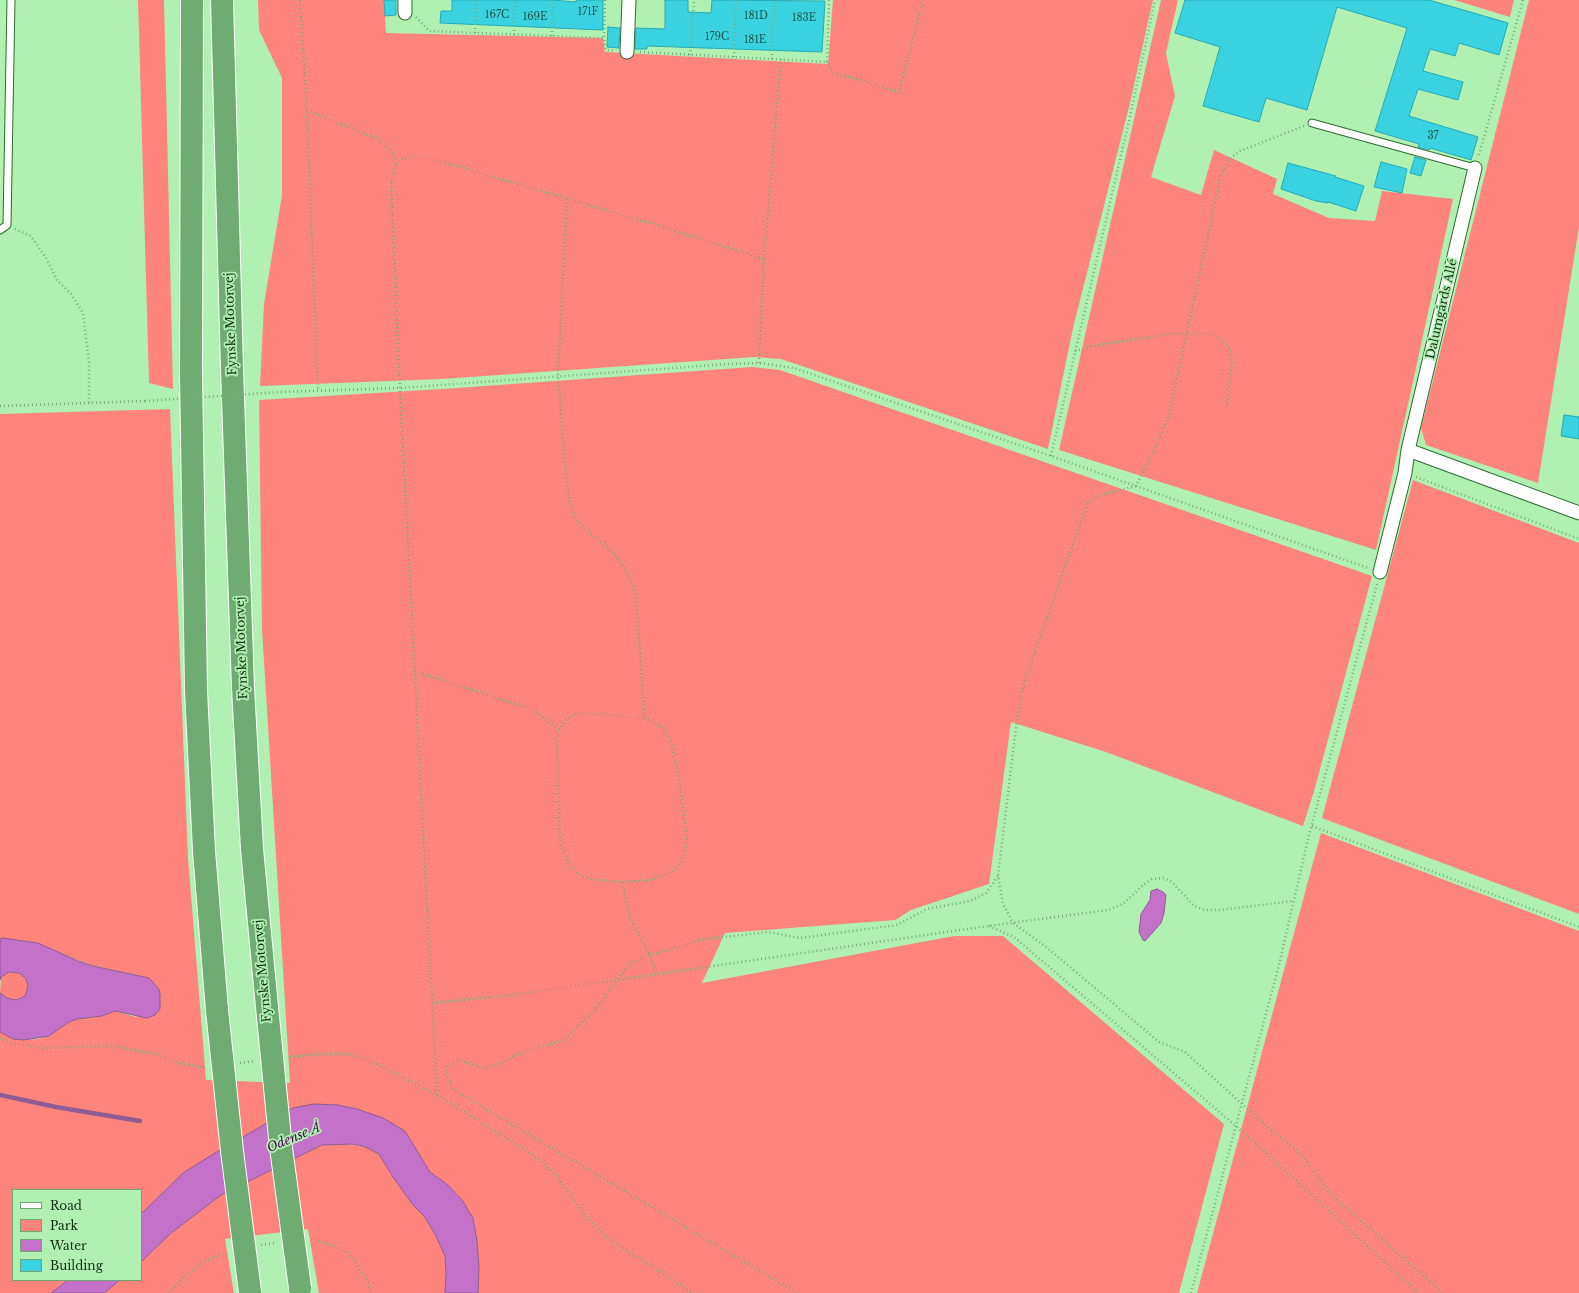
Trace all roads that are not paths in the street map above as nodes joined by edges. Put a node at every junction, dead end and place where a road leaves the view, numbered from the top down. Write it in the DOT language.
graph roads {
  1 [pos="10,0"];
  2 [pos="192,0"];
  3 [pos="222,0"];
  4 [pos="405,0"];
  5 [pos="629,0"];
  6 [pos="405,13"];
  7 [pos="627,52"];
  8 [pos="1312,123"];
  9 [pos="1475,168"];
  10 [pos="0,230"];
  11 [pos="1408,450"];
  12 [pos="1579,513"];
  13 [pos="1380,572"];
  14 [pos="300,1291"];
  15 [pos="251,1292"];
  1 -- 10 [label="lane"];
  2 -- 15 [label="highway, bridge"];
  3 -- 14 [label="highway, Fynske Motorvej, bridge"];
  4 -- 6 [label="street"];
  5 -- 7 [label="street"];
  8 -- 9 [label="lane"];
  9 -- 11 [label="street, Dalumgårds Allé"];
  11 -- 12 [label="street"];
  11 -- 13 [label="street, Dalumgårds Allé"];
}
